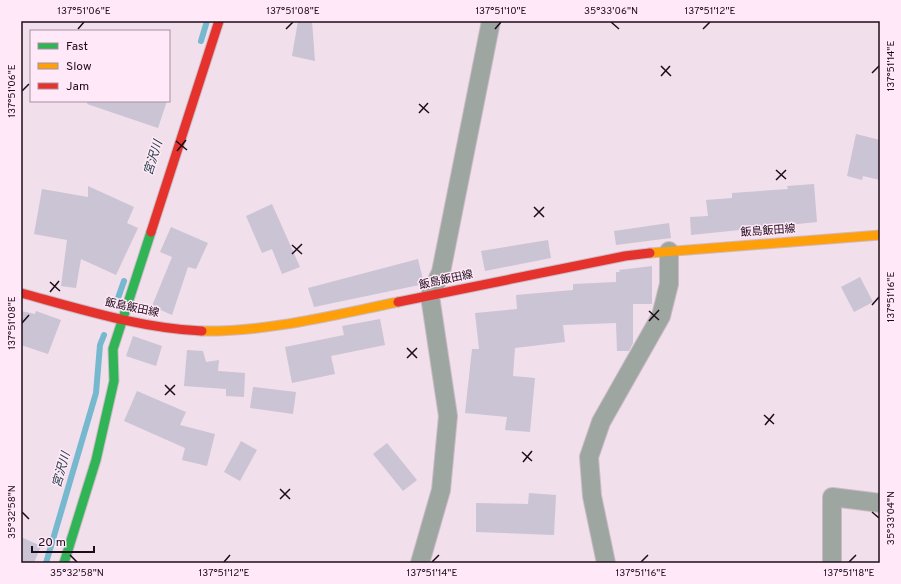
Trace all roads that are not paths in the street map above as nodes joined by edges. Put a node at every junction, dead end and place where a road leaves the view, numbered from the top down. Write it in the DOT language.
graph roads {
  1 [pos="219,21"];
  2 [pos="490,21"];
  3 [pos="880,235"];
  4 [pos="669,251"];
  5 [pos="21,293"];
  6 [pos="430,296"];
  7 [pos="122,320"];
  8 [pos="880,503"];
  9 [pos="64,563"];
  10 [pos="420,563"];
  11 [pos="606,563"];
  12 [pos="832,563"];
  1 -- 7 [label="main road"];
  2 -- 6 [label="street"];
  3 -- 4 [label="main road, 飯島飯田線"];
  4 -- 6 [label="main road, 飯島飯田線"];
  4 -- 11 [label="street"];
  5 -- 7 [label="main road, 飯島飯田線"];
  6 -- 7 [label="main road, 飯島飯田線"];
  6 -- 10 [label="street"];
  7 -- 9 [label="main road"];
  8 -- 12 [label="street"];
}
